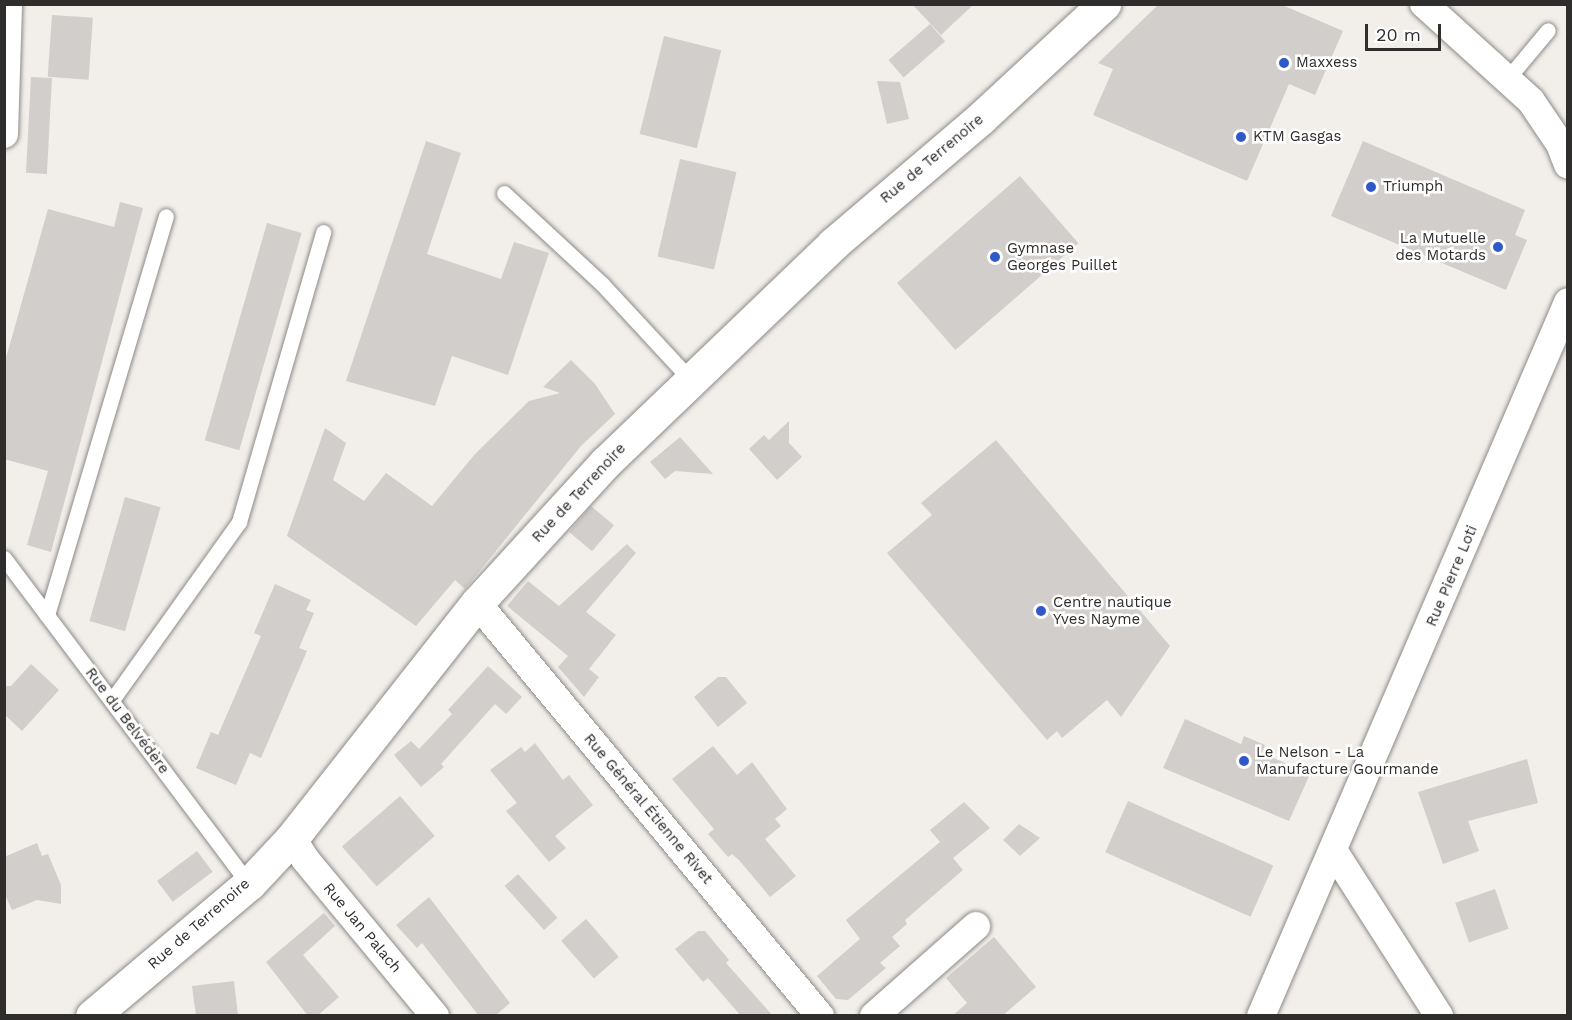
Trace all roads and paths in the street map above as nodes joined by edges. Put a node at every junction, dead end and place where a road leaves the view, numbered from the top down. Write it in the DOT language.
graph roads {
  1 [pos="8,4"];
  2 [pos="1104,4"];
  3 [pos="1424,4"];
  4 [pos="1548,30"];
  5 [pos="1508,78"];
  6 [pos="4,134"];
  7 [pos="1568,165"];
  8 [pos="504,193"];
  9 [pos="166,216"];
  10 [pos="323,232"];
  11 [pos="1568,302"];
  12 [pos="691,380"];
  13 [pos="4,558"];
  14 [pos="477,603"];
  15 [pos="47,615"];
  16 [pos="112,700"];
  17 [pos="292,838"];
  18 [pos="1333,850"];
  19 [pos="249,884"];
  20 [pos="976,926"];
  21 [pos="92,1016"];
  22 [pos="435,1016"];
  23 [pos="820,1016"];
  24 [pos="874,1016"];
  25 [pos="1261,1016"];
  26 [pos="1439,1016"];
  1 -- 6 [label="street"];
  2 -- 12 [label="street, Rue de Terrenoire"];
  3 -- 5 [label="street"];
  4 -- 5 [label="lane"];
  5 -- 7 [label="street"];
  8 -- 12 [label="lane"];
  9 -- 15 [label="lane"];
  10 -- 16 [label="lane"];
  11 -- 18 [label="street, Rue Pierre Loti"];
  12 -- 14 [label="street, Rue de Terrenoire"];
  13 -- 15 [label="lane, Rue du Belvédère"];
  14 -- 17 [label="street, Rue de Terrenoire"];
  14 -- 23 [label="street, Rue Général Étienne Rivet"];
  15 -- 16 [label="lane, Rue du Belvédère"];
  16 -- 19 [label="lane, Rue du Belvédère"];
  17 -- 19 [label="street, Rue de Terrenoire"];
  17 -- 22 [label="street, Rue Jan Palach"];
  18 -- 25 [label="street, Rue Pierre Loti"];
  18 -- 26 [label="street"];
  19 -- 21 [label="street, Rue de Terrenoire"];
  20 -- 24 [label="street"];
}
